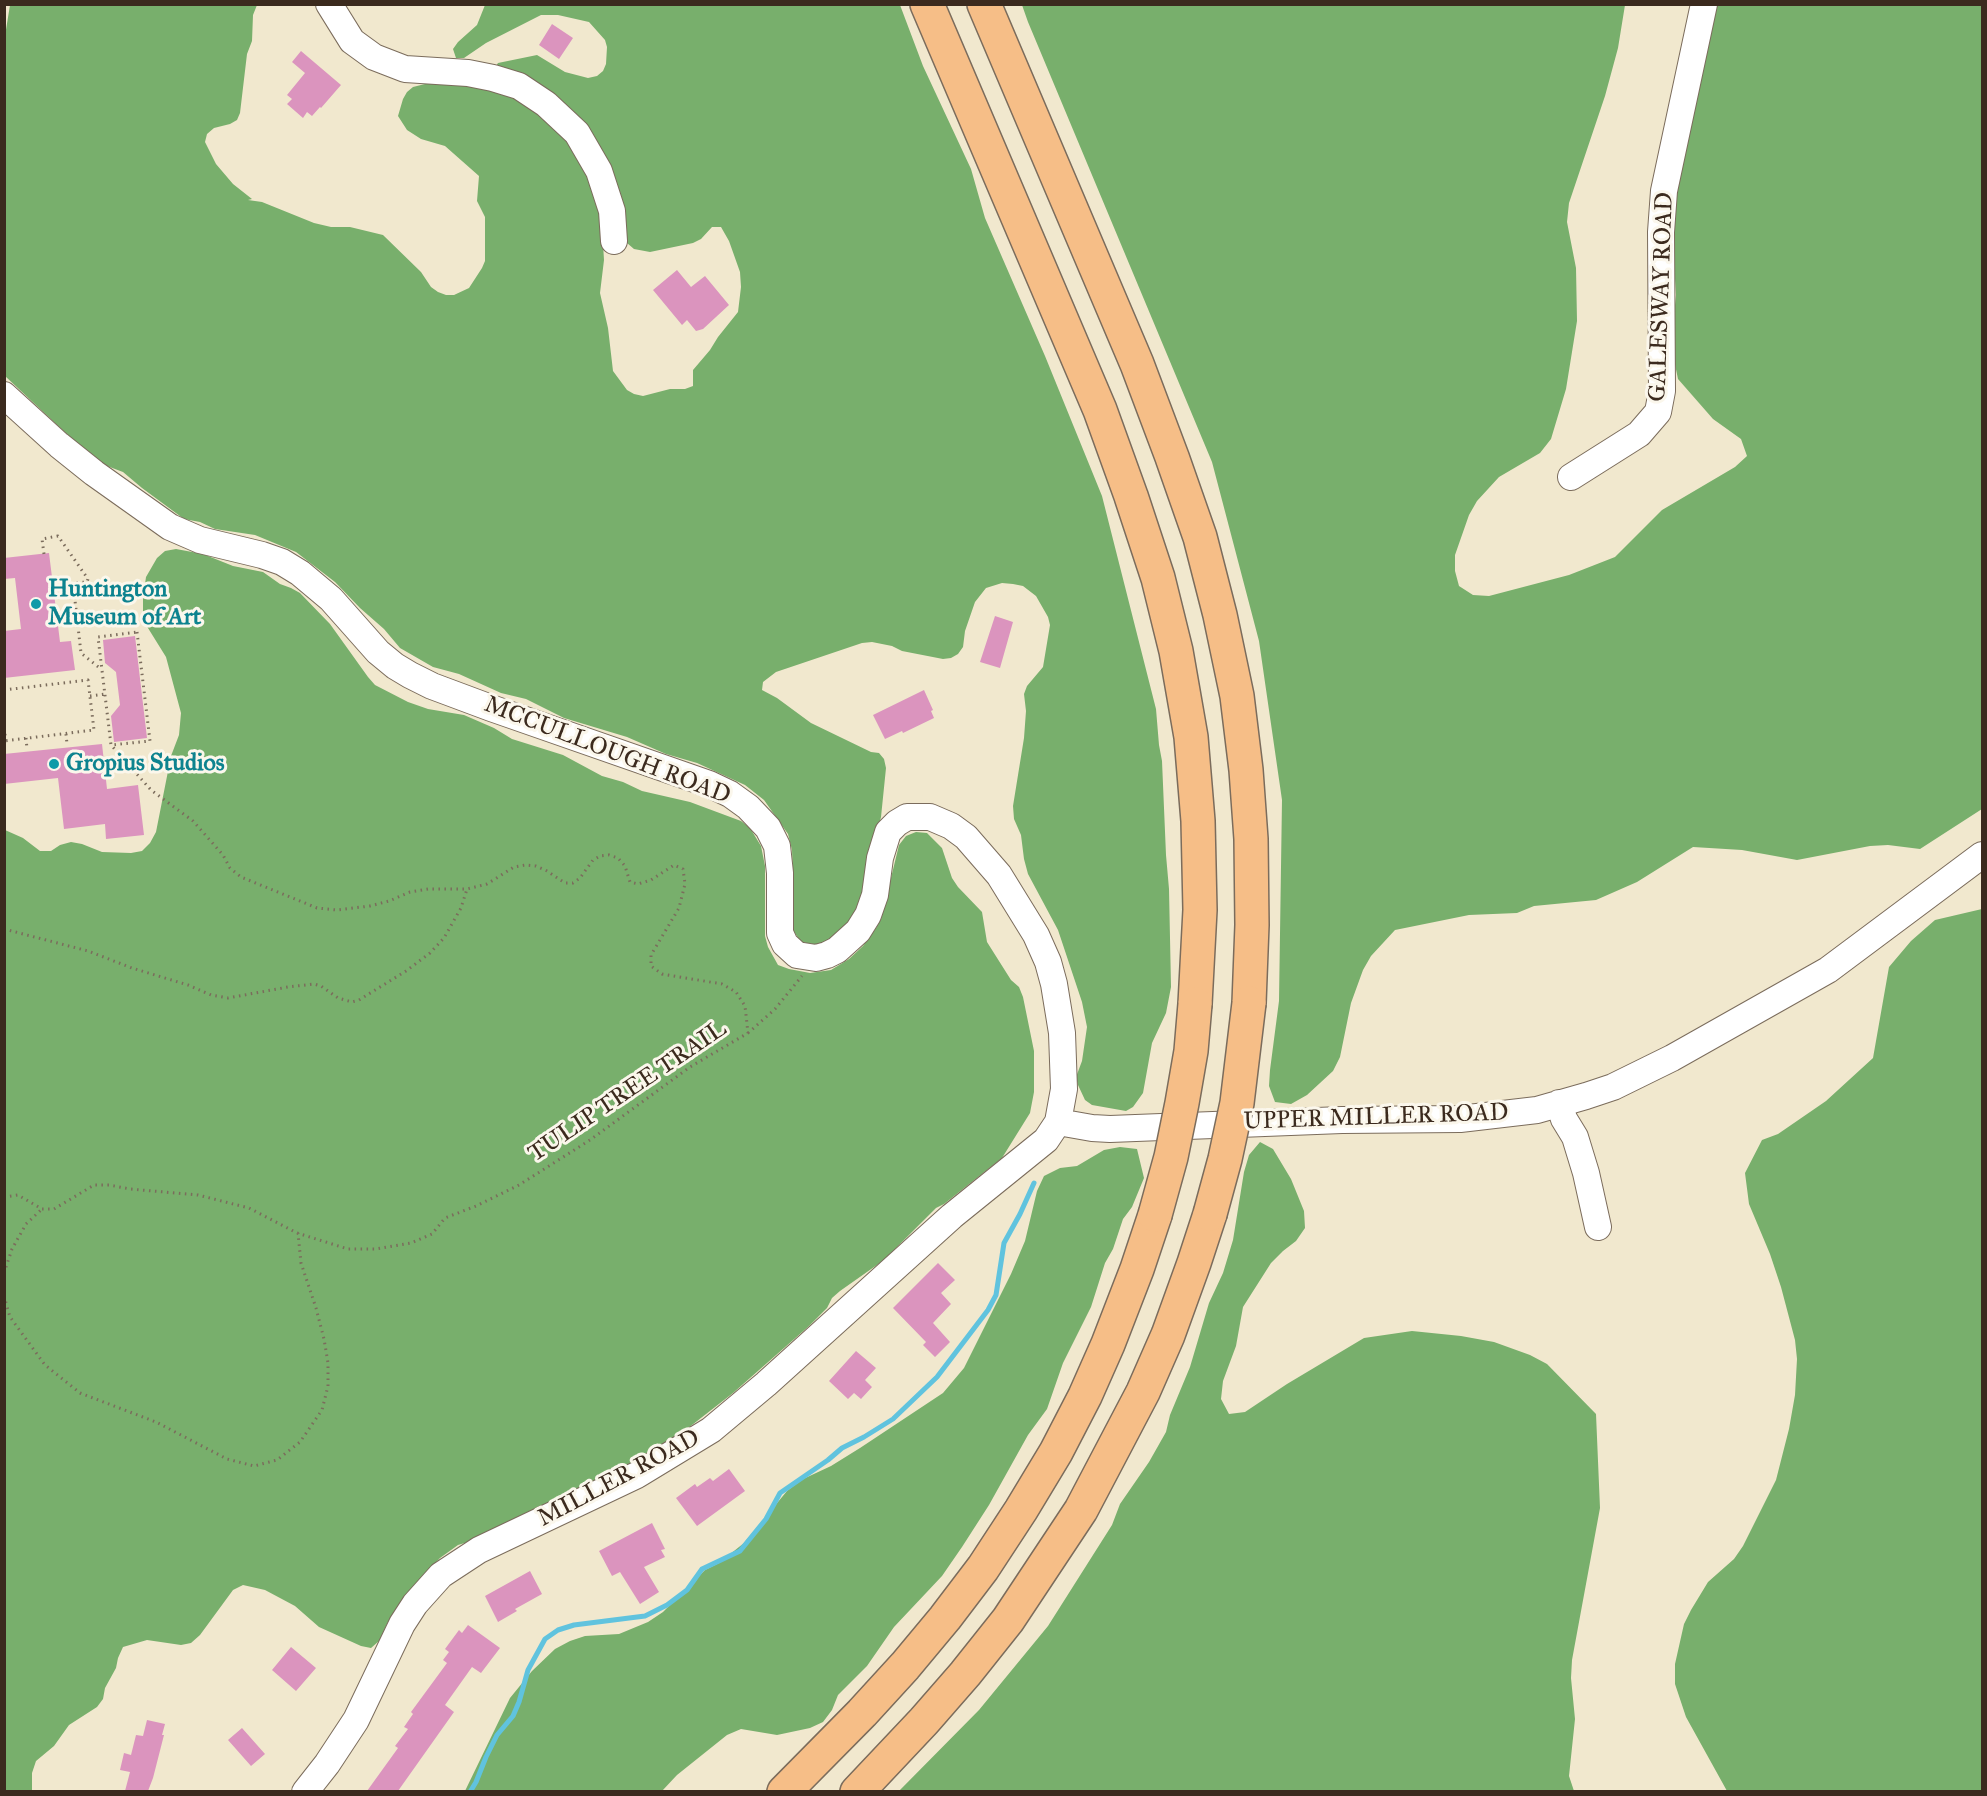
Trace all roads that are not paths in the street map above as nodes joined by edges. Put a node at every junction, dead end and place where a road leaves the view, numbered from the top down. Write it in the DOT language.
graph roads {
  1 [pos="328,4"];
  2 [pos="927,4"];
  3 [pos="984,4"];
  4 [pos="1704,4"];
  5 [pos="614,241"];
  6 [pos="4,395"];
  7 [pos="1571,477"];
  8 [pos="1983,855"];
  9 [pos="1559,1103"];
  10 [pos="1058,1122"];
  11 [pos="1598,1227"];
  12 [pos="304,1791"];
  13 [pos="784,1791"];
  14 [pos="857,1791"];
  1 -- 5 [label="street"];
  2 -- 13 [label="highway, bridge"];
  3 -- 14 [label="highway, bridge"];
  4 -- 7 [label="street, GALESWAY ROAD"];
  6 -- 10 [label="street, MCCULLOUGH ROAD"];
  8 -- 9 [label="street, UPPER MILLER ROAD"];
  9 -- 10 [label="street, UPPER MILLER ROAD"];
  9 -- 11 [label="street"];
  10 -- 12 [label="street, MILLER ROAD"];
}
